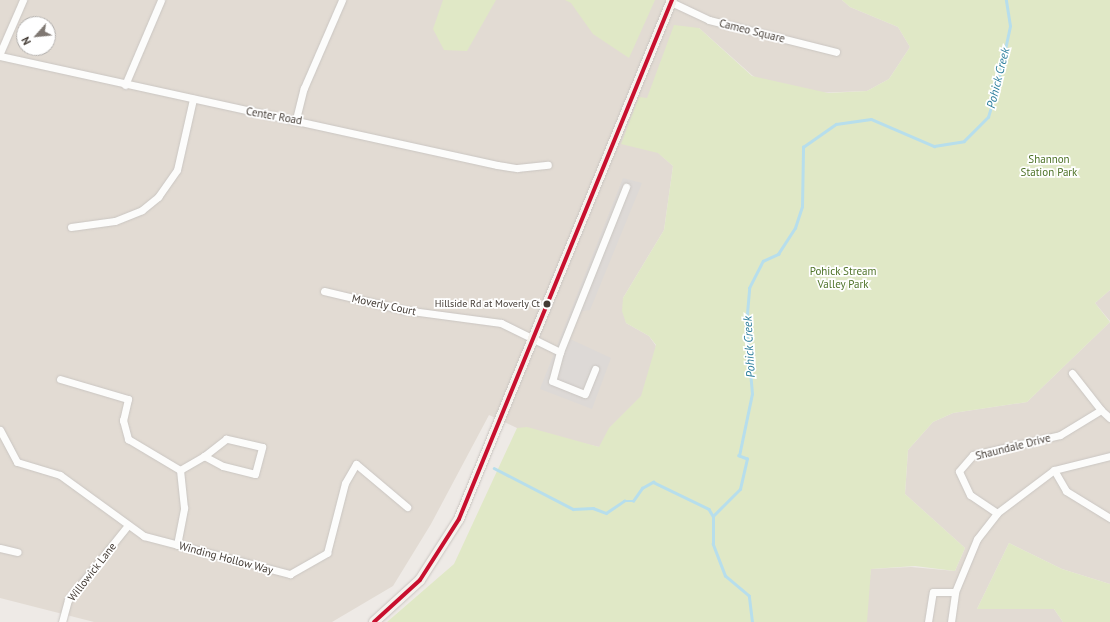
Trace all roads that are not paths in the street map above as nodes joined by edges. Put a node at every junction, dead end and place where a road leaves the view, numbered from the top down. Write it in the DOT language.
graph roads {
  1 [pos="23,0"];
  2 [pos="160,0"];
  3 [pos="342,0"];
  4 [pos="671,1"];
  5 [pos="836,52"];
  6 [pos="0,53"];
  7 [pos="0,56"];
  8 [pos="125,84"];
  9 [pos="193,99"];
  10 [pos="296,119"];
  11 [pos="548,165"];
  12 [pos="626,187"];
  13 [pos="71,226"];
  14 [pos="324,291"];
  15 [pos="532,338"];
  16 [pos="560,352"];
  17 [pos="595,370"];
  18 [pos="1072,373"];
  19 [pos="60,379"];
  20 [pos="1101,410"];
  21 [pos="1110,418"];
  22 [pos="0,430"];
  23 [pos="204,456"];
  24 [pos="1110,456"];
  25 [pos="180,470"];
  26 [pos="1054,470"];
  27 [pos="407,507"];
  28 [pos="997,513"];
  29 [pos="1110,518"];
  30 [pos="128,525"];
  31 [pos="177,545"];
  32 [pos="0,548"];
  33 [pos="18,552"];
  34 [pos="955,592"];
  35 [pos="62,622"];
  36 [pos="374,622"];
  37 [pos="928,622"];
  38 [pos="951,622"];
  1 -- 6 [label="street"];
  2 -- 8 [label="street"];
  3 -- 10 [label="street"];
  4 -- 5 [label="street, Cameo Square"];
  4 -- 15 [label="street"];
  7 -- 8 [label="street, Center Road"];
  8 -- 9 [label="street, Center Road"];
  9 -- 10 [label="street, Center Road"];
  9 -- 13 [label="street"];
  10 -- 11 [label="street, Center Road"];
  12 -- 16 [label="street"];
  14 -- 15 [label="street, Moverly Court"];
  15 -- 16 [label="street, Moverly Court"];
  15 -- 36 [label="street"];
  16 -- 17 [label="street"];
  18 -- 20 [label="street"];
  19 -- 25 [label="street"];
  20 -- 21 [label="street"];
  20 -- 28 [label="street, Shaundale Drive"];
  22 -- 30 [label="street, Winding Hollow Way"];
  23 -- 23 [label="street"];
  23 -- 25 [label="street"];
  24 -- 26 [label="street"];
  25 -- 31 [label="street"];
  26 -- 28 [label="street"];
  26 -- 29 [label="street"];
  27 -- 31 [label="street, Winding Hollow Way"];
  28 -- 34 [label="street"];
  30 -- 31 [label="street, Winding Hollow Way"];
  30 -- 35 [label="street, Willowick Lane"];
  32 -- 33 [label="street"];
  34 -- 37 [label="street"];
  34 -- 38 [label="street"];
}
